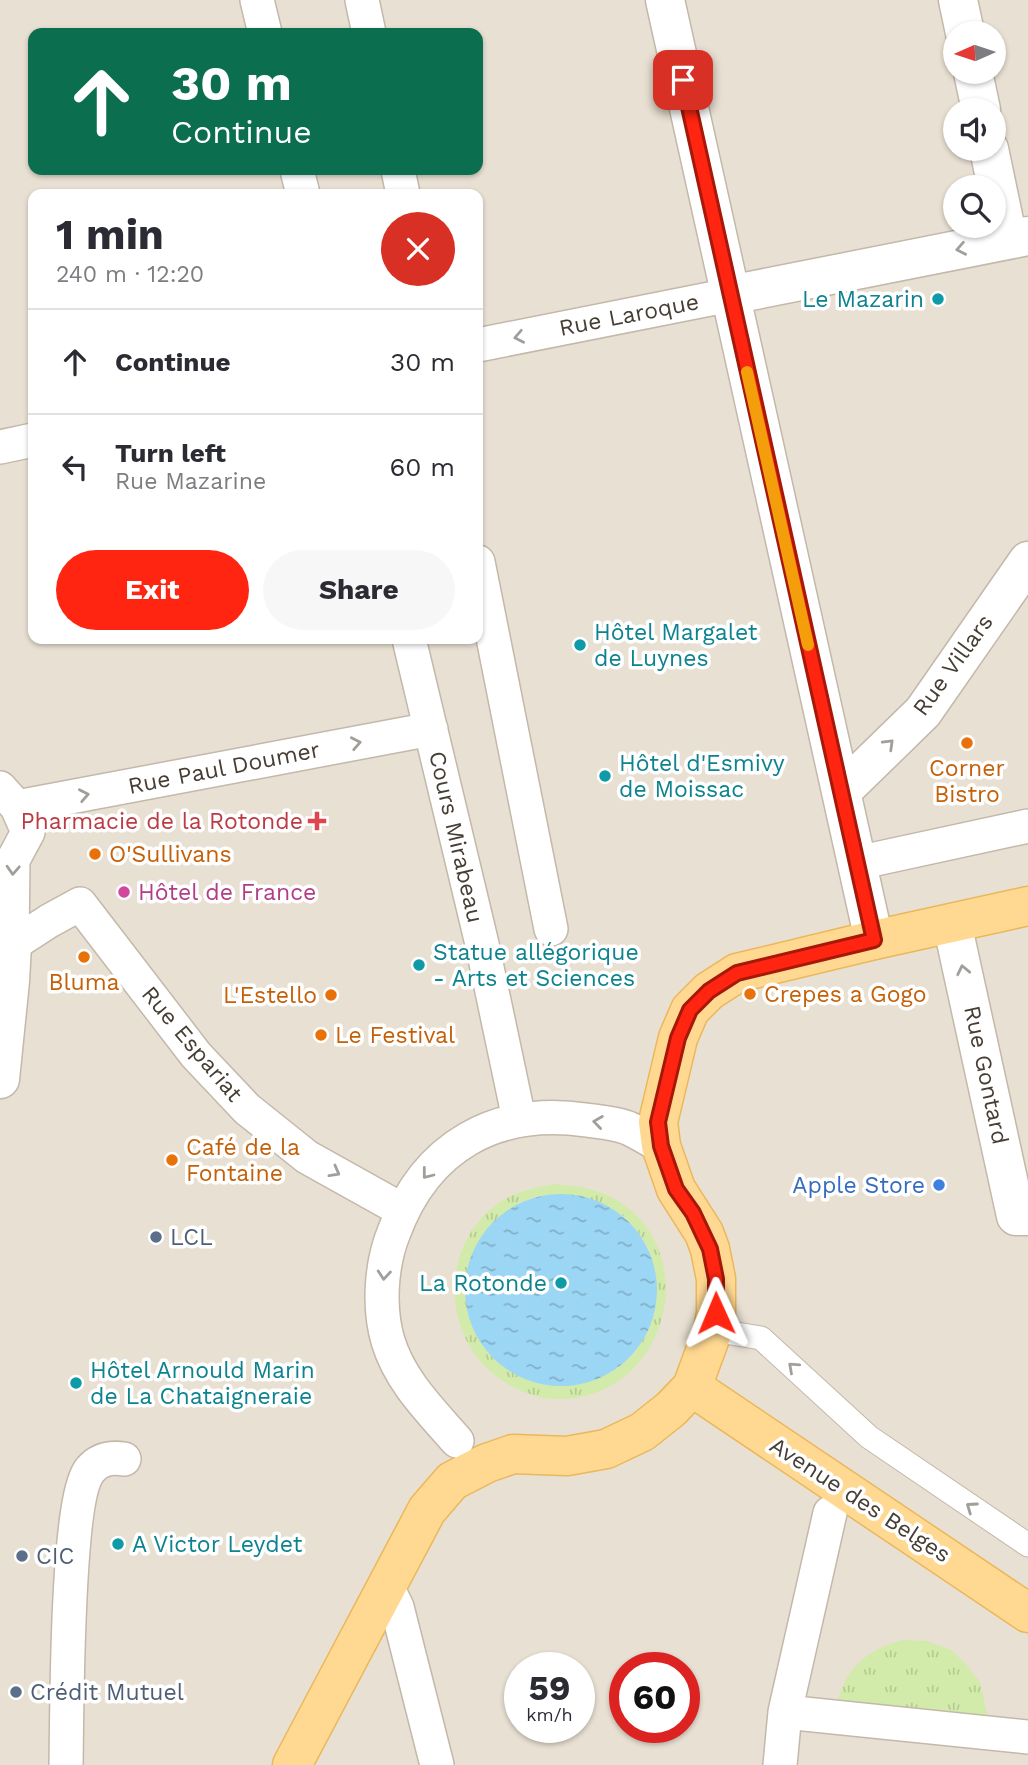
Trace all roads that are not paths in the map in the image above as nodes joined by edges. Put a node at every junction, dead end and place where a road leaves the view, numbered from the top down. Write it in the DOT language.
graph roads {
  1 [pos="257,0"];
  2 [pos="362,0"];
  3 [pos="665,0"];
  4 [pos="958,0"];
  5 [pos="962,21"];
  6 [pos="264,28"];
  7 [pos="368,28"];
  8 [pos="993,161"];
  9 [pos="1018,238"];
  10 [pos="730,295"];
  11 [pos="483,344"];
  12 [pos="28,441"];
  13 [pos="0,447"];
  14 [pos="1028,561"];
  15 [pos="483,587"];
  16 [pos="410,644"];
  17 [pos="430,729"];
  18 [pos="841,792"];
  19 [pos="8,798"];
  20 [pos="1028,826"];
  21 [pos="857,863"];
  22 [pos="1028,906"];
  23 [pos="952,923"];
  24 [pos="551,929"];
  25 [pos="874,940"];
  26 [pos="6,952"];
  27 [pos="0,1079"];
  28 [pos="519,1119"];
  29 [pos="661,1146"];
  30 [pos="402,1210"];
  31 [pos="1028,1216"];
  32 [pos="713,1330"];
  33 [pos="692,1387"];
  34 [pos="472,1452"];
  35 [pos="124,1460"];
  36 [pos="830,1513"];
  37 [pos="1028,1545"];
  38 [pos="386,1585"];
  39 [pos="1028,1613"];
  40 [pos="785,1712"];
  41 [pos="1028,1737"];
  42 [pos="66,1765"];
  43 [pos="292,1765"];
  44 [pos="437,1765"];
  45 [pos="780,1765"];
  1 -- 6 [label="street"];
  2 -- 7 [label="street"];
  3 -- 10 [label="street"];
  4 -- 5 [label="street"];
  8 -- 9 [label="street"];
  9 -- 10 [label="street, Rue Laroque, one-way"];
  10 -- 11 [label="street, Rue Laroque, one-way"];
  10 -- 18 [label="street"];
  12 -- 13 [label="street"];
  18 -- 14 [label="street, Rue Villars, one-way"];
  15 -- 24 [label="street"];
  16 -- 17 [label="street, Cours Mirabeau"];
  19 -- 17 [label="street, Rue Paul Doumer, one-way"];
  17 -- 28 [label="street, Cours Mirabeau"];
  18 -- 21 [label="street"];
  19 -- 26 [label="street, one-way"];
  20 -- 21 [label="street"];
  21 -- 25 [label="street"];
  22 -- 23 [label="main road"];
  23 -- 25 [label="main road"];
  31 -- 23 [label="street, Rue Gontard, one-way"];
  25 -- 29 [label="main road"];
  26 -- 27 [label="street"];
  26 -- 30 [label="street, Rue Espariat, one-way"];
  29 -- 28 [label="street, one-way"];
  28 -- 30 [label="street, one-way"];
  29 -- 32 [label="main road"];
  30 -- 34 [label="street, one-way"];
  32 -- 33 [label="main road"];
  37 -- 32 [label="lane, one-way"];
  33 -- 34 [label="main road"];
  33 -- 39 [label="main road, Avenue des Belges"];
  34 -- 38 [label="main road"];
  35 -- 42 [label="street"];
  36 -- 40 [label="street"];
  38 -- 43 [label="main road"];
  38 -- 44 [label="street"];
  40 -- 41 [label="street"];
  40 -- 45 [label="street"];
}
